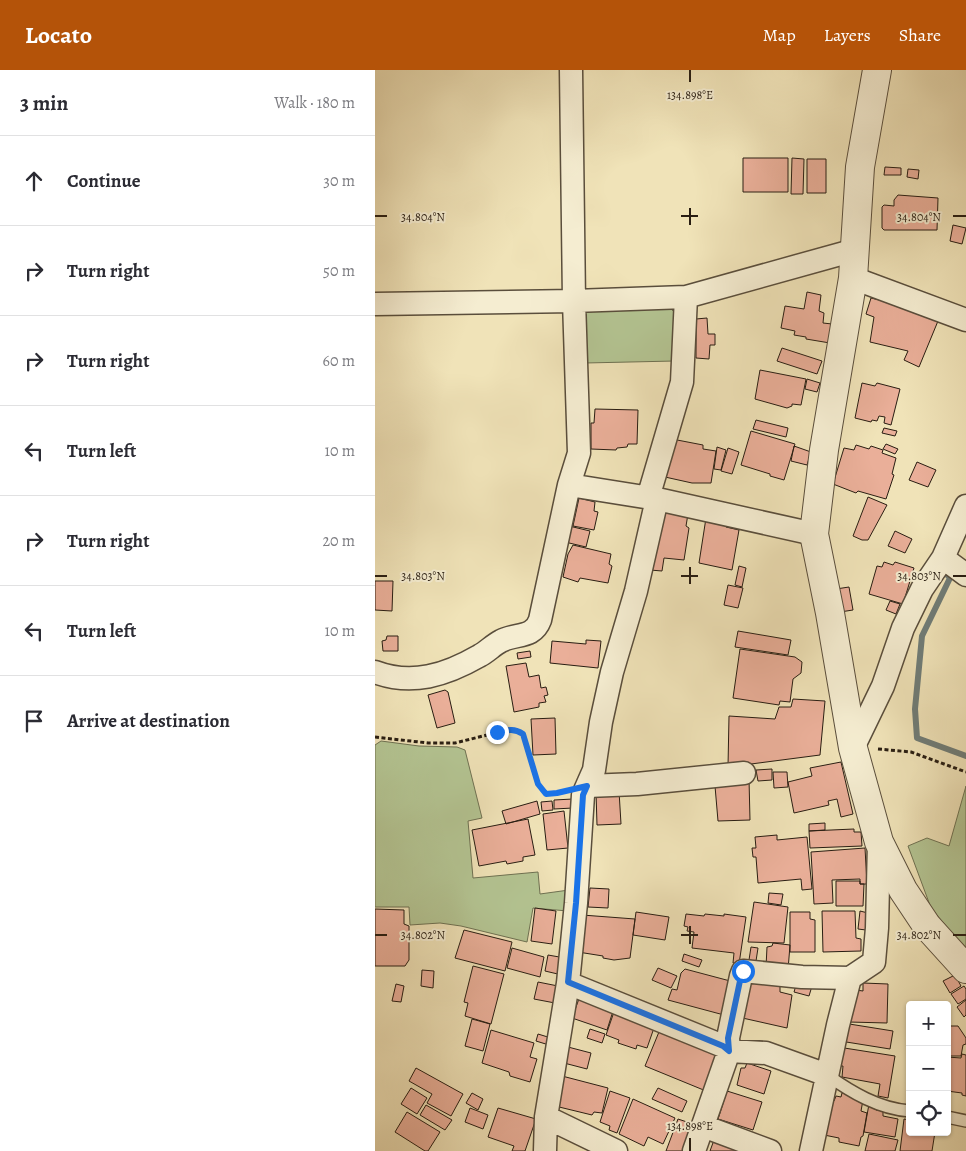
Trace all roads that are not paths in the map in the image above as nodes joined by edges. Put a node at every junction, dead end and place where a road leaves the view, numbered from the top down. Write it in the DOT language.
graph roads {
  1 [pos="571,70"];
  2 [pos="877,70"];
  3 [pos="855,250"];
  4 [pos="853,278"];
  5 [pos="686,297"];
  6 [pos="574,302"];
  7 [pos="375,304"];
  8 [pos="966,320"];
  9 [pos="569,485"];
  10 [pos="653,499"];
  11 [pos="966,506"];
  12 [pos="814,534"];
  13 [pos="943,558"];
  14 [pos="966,575"];
  15 [pos="375,672"];
  16 [pos="853,748"];
  17 [pos="744,773"];
  18 [pos="587,786"];
  19 [pos="879,842"];
  20 [pos="966,969"];
  21 [pos="850,978"];
  22 [pos="568,982"];
  23 [pos="729,1051"];
  24 [pos="827,1074"];
  25 [pos="906,1111"];
  26 [pos="546,1117"];
  27 [pos="951,1118"];
  28 [pos="966,1121"];
  29 [pos="703,1126"];
  30 [pos="545,1151"];
  31 [pos="616,1151"];
  32 [pos="694,1151"];
  33 [pos="770,1151"];
  34 [pos="811,1151"];
  1 -- 6 [label="street"];
  2 -- 3 [label="street"];
  3 -- 4 [label="street"];
  3 -- 5 [label="street"];
  4 -- 8 [label="street"];
  4 -- 12 [label="street"];
  5 -- 6 [label="street"];
  5 -- 10 [label="street"];
  6 -- 7 [label="street"];
  6 -- 9 [label="street"];
  9 -- 10 [label="street"];
  9 -- 15 [label="street"];
  10 -- 12 [label="street"];
  10 -- 18 [label="street"];
  11 -- 13 [label="street"];
  12 -- 16 [label="street"];
  13 -- 14 [label="street"];
  13 -- 16 [label="street"];
  16 -- 19 [label="street"];
  17 -- 18 [label="street"];
  18 -- 22 [label="street"];
  19 -- 20 [label="street"];
  19 -- 21 [label="street"];
  21 -- 23 [label="street"];
  21 -- 24 [label="street"];
  22 -- 23 [label="street"];
  22 -- 26 [label="street"];
  23 -- 24 [label="street"];
  23 -- 29 [label="street"];
  24 -- 25 [label="lane"];
  24 -- 34 [label="street"];
  26 -- 30 [label="street"];
  26 -- 31 [label="street"];
  27 -- 28 [label="lane"];
  29 -- 32 [label="street"];
  29 -- 33 [label="street"];
}
